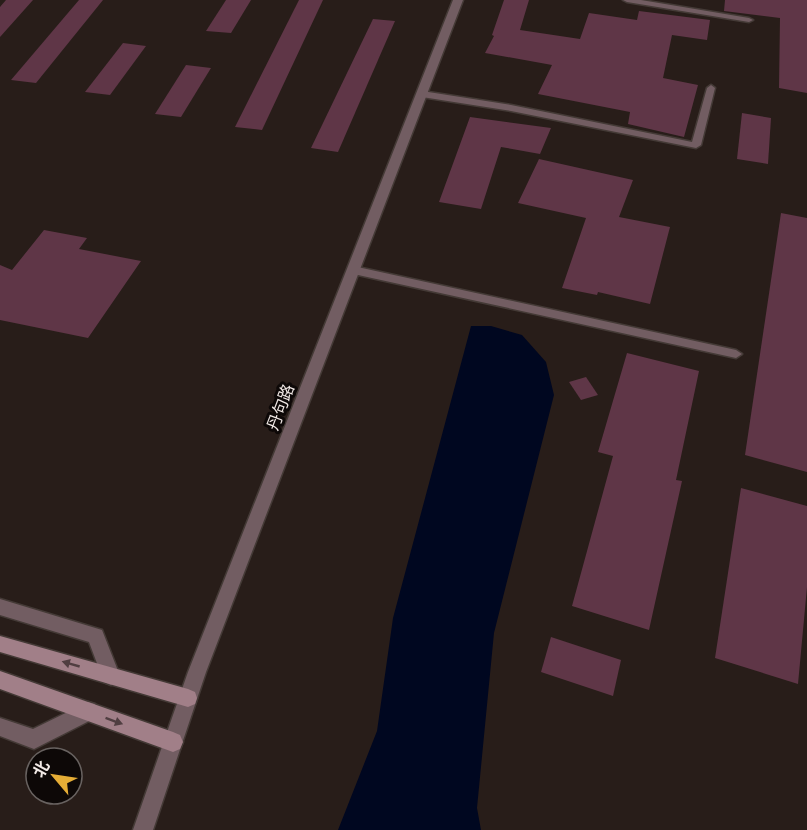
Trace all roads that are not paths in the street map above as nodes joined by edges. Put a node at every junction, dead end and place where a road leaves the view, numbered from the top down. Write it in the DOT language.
graph roads {
  1 [pos="458,0"];
  2 [pos="627,0"];
  3 [pos="749,20"];
  4 [pos="711,88"];
  5 [pos="422,94"];
  6 [pos="353,270"];
  7 [pos="736,354"];
  8 [pos="0,606"];
  9 [pos="0,644"];
  10 [pos="111,676"];
  11 [pos="0,680"];
  12 [pos="188,698"];
  13 [pos="88,711"];
  14 [pos="0,727"];
  15 [pos="173,742"];
  16 [pos="143,830"];
  1 -- 5 [label="street, 丹句路"];
  2 -- 3 [label="lane"];
  4 -- 5 [label="lane"];
  5 -- 6 [label="street, 丹句路"];
  6 -- 7 [label="lane"];
  6 -- 12 [label="street, 丹句路"];
  8 -- 10 [label="street"];
  10 -- 9 [label="main road, one-way"];
  10 -- 12 [label="main road"];
  11 -- 13 [label="main road"];
  12 -- 15 [label="street, 丹句路"];
  13 -- 14 [label="street"];
  13 -- 15 [label="main road, one-way"];
  15 -- 16 [label="street, 丹句路"];
}
